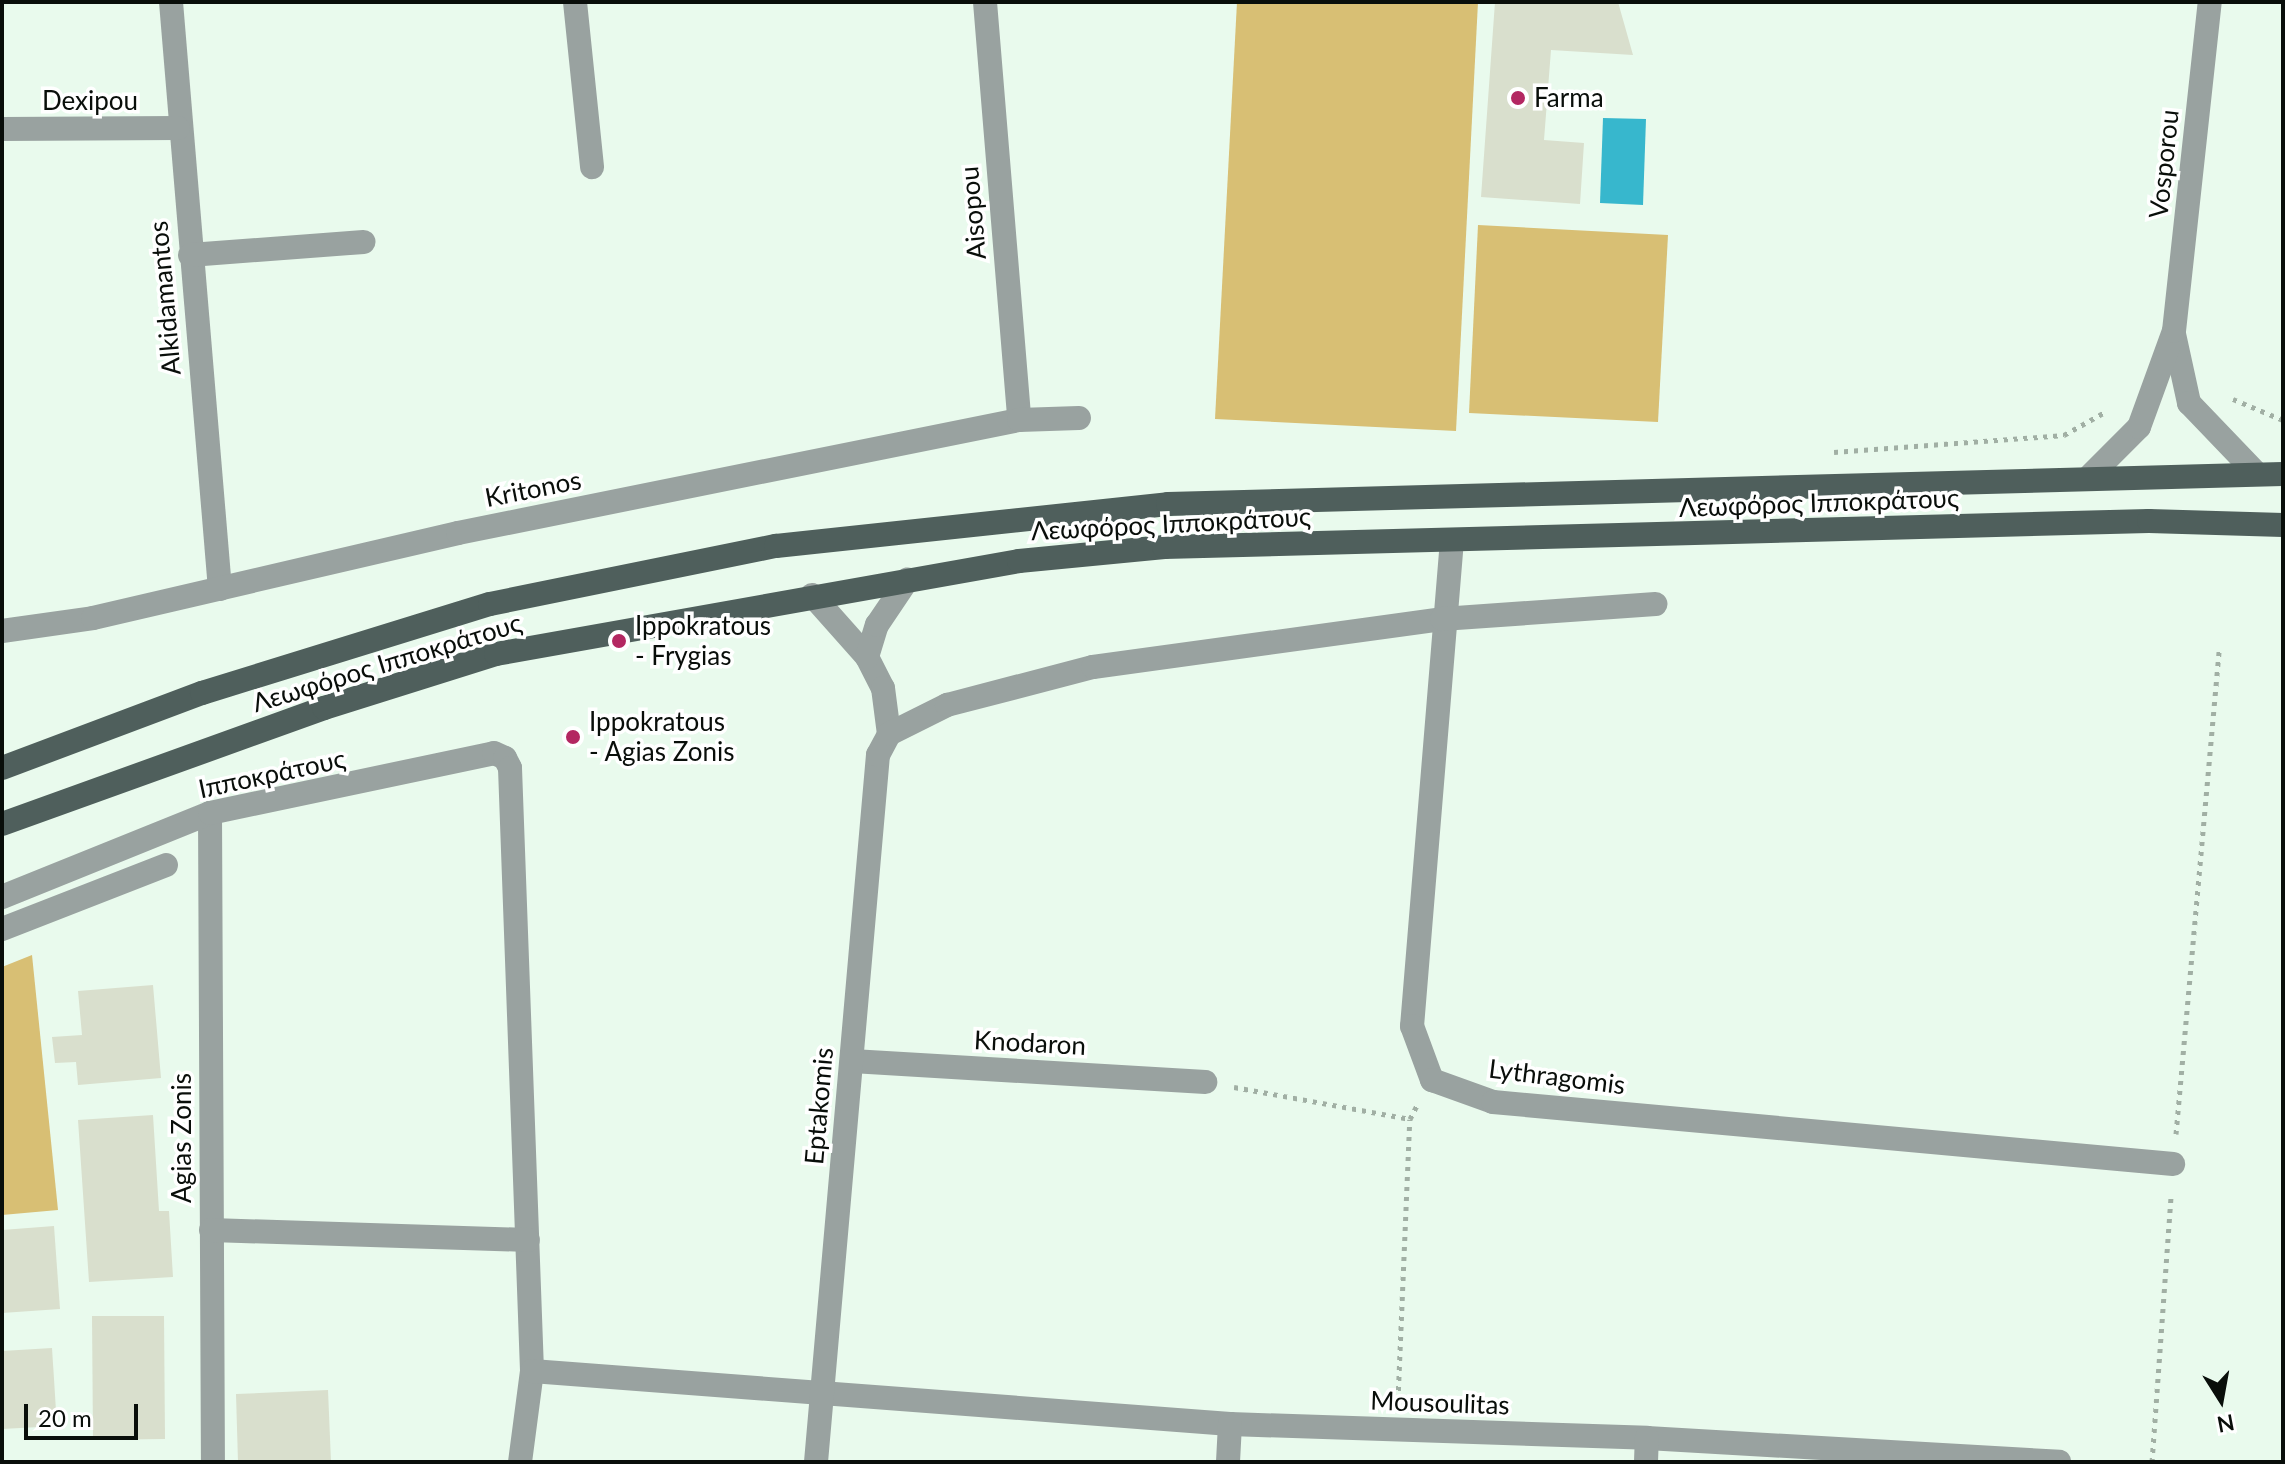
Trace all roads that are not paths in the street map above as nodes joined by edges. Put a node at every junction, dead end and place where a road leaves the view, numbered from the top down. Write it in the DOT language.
graph roads {
  1 [pos="171,2"];
  2 [pos="575,2"];
  3 [pos="985,2"];
  4 [pos="2210,2"];
  5 [pos="178,128"];
  6 [pos="2,129"];
  7 [pos="592,167"];
  8 [pos="364,242"];
  9 [pos="190,255"];
  10 [pos="2174,331"];
  11 [pos="1079,418"];
  12 [pos="1019,420"];
  13 [pos="2257,474"];
  14 [pos="2283,474"];
  15 [pos="2088,478"];
  16 [pos="2283,525"];
  17 [pos="1452,540"];
  18 [pos="908,579"];
  19 [pos="220,589"];
  20 [pos="812,595"];
  21 [pos="1655,604"];
  22 [pos="1442,619"];
  23 [pos="2,631"];
  24 [pos="867,657"];
  25 [pos="884,744"];
  26 [pos="2,768"];
  27 [pos="210,813"];
  28 [pos="2,824"];
  29 [pos="166,865"];
  30 [pos="2,897"];
  31 [pos="2,929"];
  32 [pos="852,1061"];
  33 [pos="1205,1082"];
  34 [pos="2173,1164"];
  35 [pos="211,1230"];
  36 [pos="528,1240"];
  37 [pos="532,1371"];
  38 [pos="820,1392"];
  39 [pos="1230,1424"];
  40 [pos="1646,1450"];
  41 [pos="1969,1458"];
  42 [pos="213,1462"];
  43 [pos="520,1462"];
  44 [pos="816,1462"];
  45 [pos="1228,1462"];
  46 [pos="2059,1462"];
  1 -- 5 [label="street, Alkidamantos"];
  2 -- 7 [label="street"];
  3 -- 12 [label="street, Aisopou"];
  4 -- 10 [label="street, Vosporou"];
  5 -- 6 [label="street, Dexipou"];
  5 -- 9 [label="street, Alkidamantos"];
  8 -- 9 [label="street"];
  9 -- 19 [label="street, Alkidamantos"];
  10 -- 13 [label="street"];
  10 -- 15 [label="street"];
  11 -- 12 [label="street, Kritonos"];
  12 -- 19 [label="street, Kritonos"];
  13 -- 14 [label="main road, Λεωφόρος Ιπποκράτους"];
  13 -- 15 [label="main road, Λεωφόρος Ιπποκράτους"];
  15 -- 26 [label="main road, Λεωφόρος Ιπποκράτους"];
  16 -- 17 [label="main road, Λεωφόρος Ιπποκράτους"];
  17 -- 18 [label="main road, Λεωφόρος Ιπποκράτους"];
  17 -- 22 [label="street"];
  18 -- 20 [label="main road, Λεωφόρος Ιπποκράτους"];
  18 -- 24 [label="street"];
  19 -- 23 [label="street, Kritonos"];
  20 -- 24 [label="street, Eptakomis"];
  20 -- 28 [label="main road, Λεωφόρος Ιπποκράτους"];
  21 -- 22 [label="street"];
  22 -- 25 [label="street"];
  22 -- 34 [label="street, Lythragomis"];
  24 -- 25 [label="street, Eptakomis"];
  25 -- 32 [label="street, Eptakomis"];
  27 -- 30 [label="street, Ιπποκράτους"];
  27 -- 35 [label="street, Agias Zonis"];
  27 -- 36 [label="street, Ιπποκράτους"];
  29 -- 31 [label="street"];
  32 -- 33 [label="street, Knodaron"];
  32 -- 38 [label="street, Eptakomis"];
  35 -- 36 [label="street"];
  35 -- 42 [label="street, Agias Zonis"];
  36 -- 37 [label="street"];
  37 -- 38 [label="street, Mousoulitas"];
  37 -- 43 [label="street"];
  38 -- 39 [label="street, Mousoulitas"];
  38 -- 44 [label="street, Eptakomis"];
  39 -- 40 [label="street, Mousoulitas"];
  39 -- 45 [label="street"];
  40 -- 41 [label="street, Mousoulitas"];
  41 -- 46 [label="street, Mousoulitas"];
}
